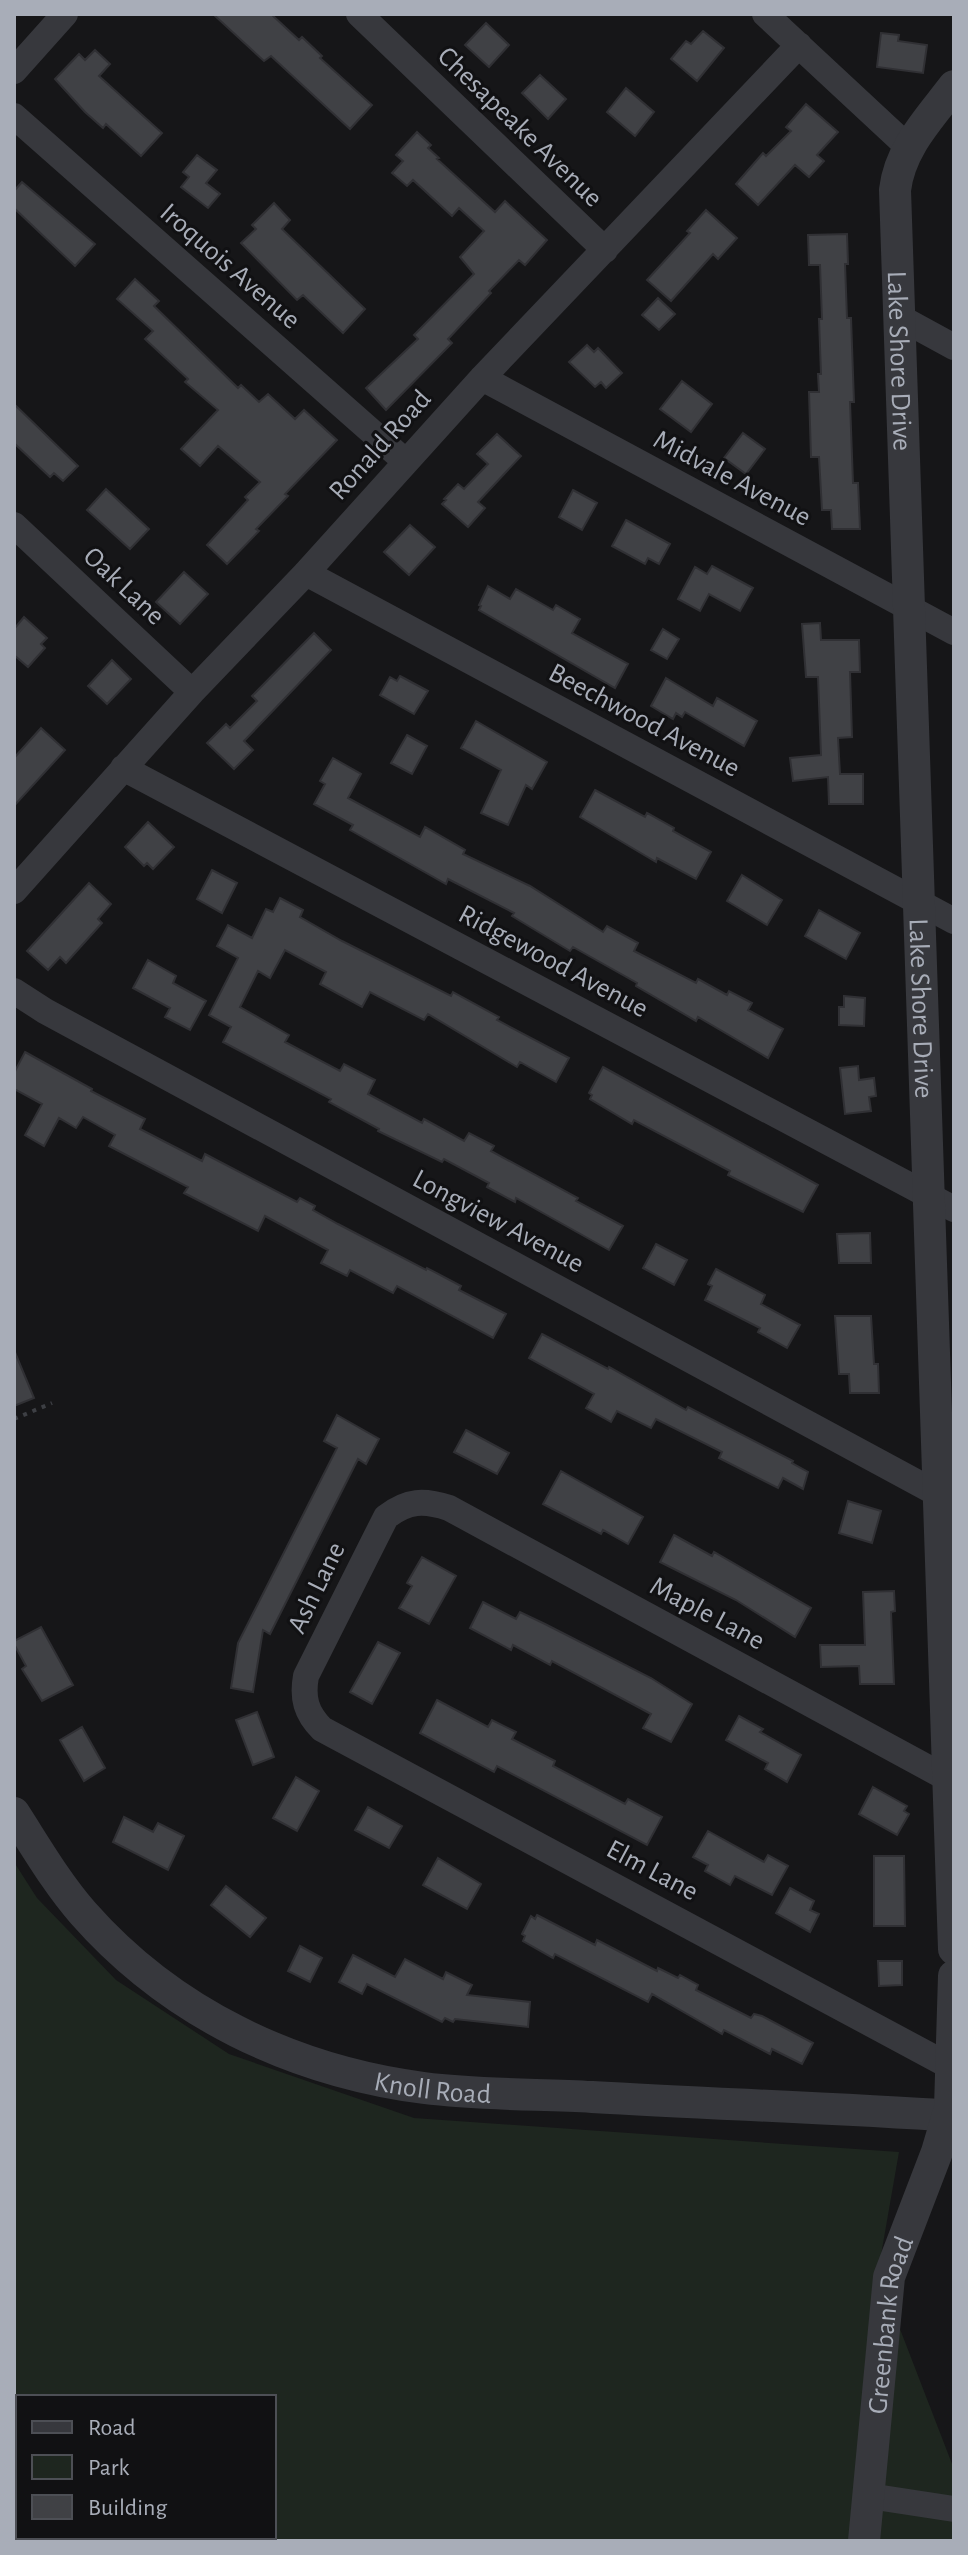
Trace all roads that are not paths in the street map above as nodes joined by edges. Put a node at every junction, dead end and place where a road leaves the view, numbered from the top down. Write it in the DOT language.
graph roads {
  1 [pos="65,14"];
  2 [pos="359,14"];
  3 [pos="765,14"];
  4 [pos="799,45"];
  5 [pos="14,71"];
  6 [pos="954,86"];
  7 [pos="14,116"];
  8 [pos="908,147"];
  9 [pos="605,250"];
  10 [pos="899,317"];
  11 [pos="954,347"];
  12 [pos="482,378"];
  13 [pos="406,462"];
  14 [pos="14,525"];
  15 [pos="306,573"];
  16 [pos="910,608"];
  17 [pos="954,632"];
  18 [pos="192,692"];
  19 [pos="123,768"];
  20 [pos="14,891"];
  21 [pos="917,901"];
  22 [pos="954,921"];
  23 [pos="14,991"];
  24 [pos="941,1202"];
  25 [pos="947,1499"];
  26 [pos="431,1502"];
  27 [pos="322,1729"];
  28 [pos="952,1780"];
  29 [pos="14,1813"];
  30 [pos="954,1949"];
  31 [pos="954,1976"];
  32 [pos="953,2068"];
  33 [pos="951,2116"];
  34 [pos="869,2496"];
  35 [pos="954,2509"];
  36 [pos="864,2541"];
  1 -- 5 [label="street"];
  2 -- 9 [label="street, Chesapeake Avenue"];
  3 -- 4 [label="street"];
  4 -- 8 [label="street"];
  4 -- 9 [label="street, Ronald Road"];
  6 -- 8 [label="street, Lake Shore Drive"];
  7 -- 13 [label="street, Iroquois Avenue"];
  8 -- 10 [label="street, Lake Shore Drive"];
  9 -- 12 [label="street, Ronald Road"];
  10 -- 11 [label="street"];
  10 -- 16 [label="street, Lake Shore Drive"];
  12 -- 13 [label="street, Ronald Road"];
  12 -- 16 [label="street, Midvale Avenue"];
  13 -- 15 [label="street, Ronald Road"];
  14 -- 18 [label="street, Oak Lane"];
  15 -- 18 [label="street, Ronald Road"];
  15 -- 21 [label="street, Beechwood Avenue"];
  16 -- 17 [label="street, Midvale Avenue"];
  16 -- 21 [label="street, Lake Shore Drive"];
  18 -- 19 [label="street, Ronald Road"];
  19 -- 20 [label="street, Ronald Road"];
  19 -- 24 [label="street, Ridgewood Avenue"];
  21 -- 22 [label="street, Beechwood Avenue"];
  21 -- 24 [label="street, Lake Shore Drive"];
  23 -- 25 [label="street, Longview Avenue"];
  24 -- 25 [label="street, Lake Shore Drive"];
  25 -- 28 [label="street, Lake Shore Drive"];
  26 -- 27 [label="street, Ash Lane"];
  26 -- 28 [label="street, Maple Lane"];
  27 -- 32 [label="street, Elm Lane"];
  28 -- 30 [label="street, Lake Shore Drive"];
  29 -- 33 [label="street, Knoll Road"];
  31 -- 32 [label="street"];
  32 -- 33 [label="street"];
  33 -- 34 [label="street, Greenbank Road"];
  34 -- 35 [label="street"];
  34 -- 36 [label="street, Greenbank Road"];
}
